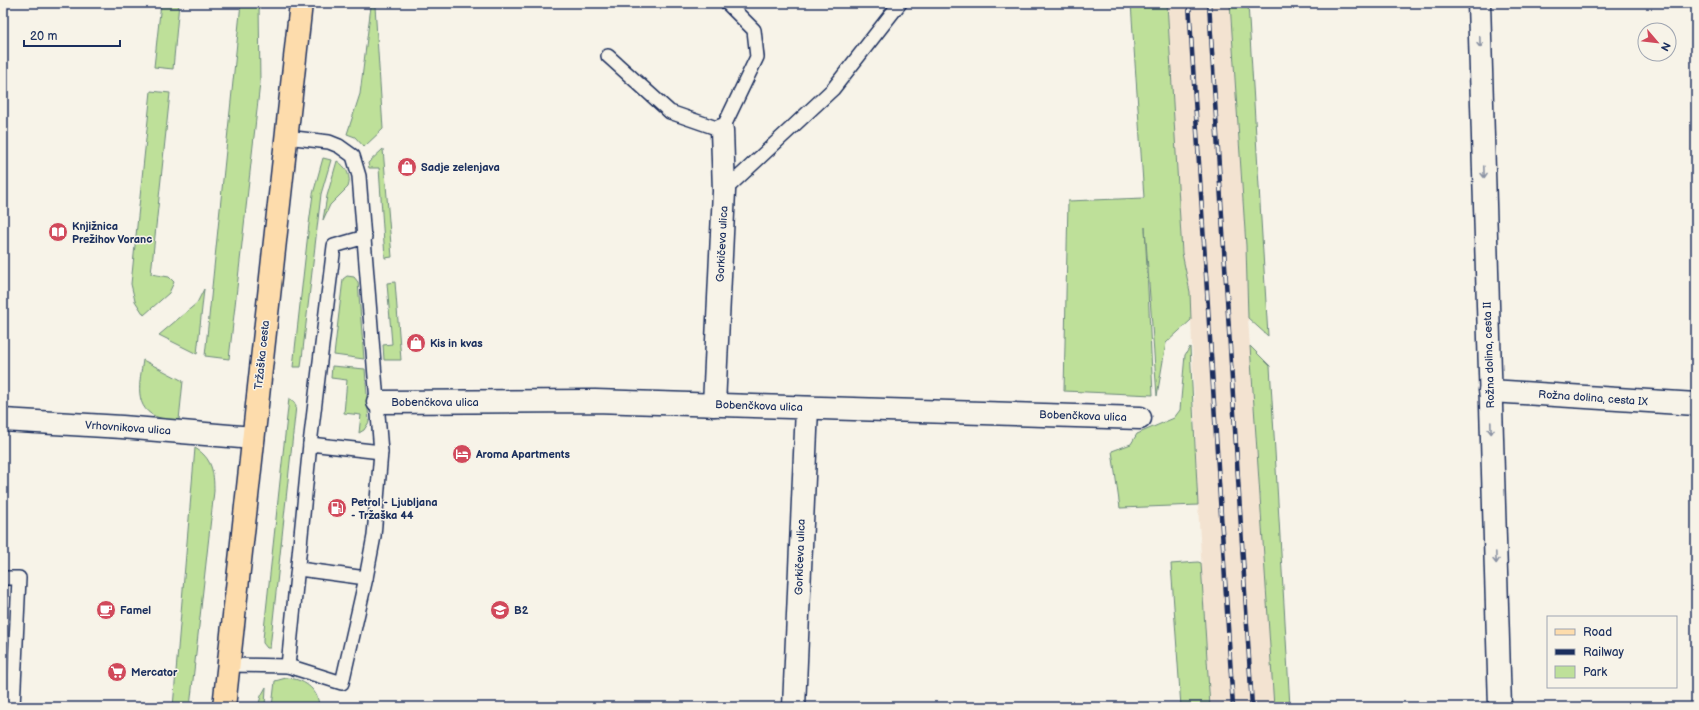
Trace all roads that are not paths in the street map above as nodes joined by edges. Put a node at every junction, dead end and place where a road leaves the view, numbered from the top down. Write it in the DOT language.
graph roads {
  1 [pos="301,3"];
  2 [pos="727,3"];
  3 [pos="900,3"];
  4 [pos="1479,3"];
  5 [pos="608,56"];
  6 [pos="722,130"];
  7 [pos="286,137"];
  8 [pos="724,191"];
  9 [pos="365,237"];
  10 [pos="1490,391"];
  11 [pos="378,402"];
  12 [pos="1696,404"];
  13 [pos="714,405"];
  14 [pos="807,408"];
  15 [pos="1140,418"];
  16 [pos="3,420"];
  17 [pos="252,438"];
  18 [pos="310,444"];
  19 [pos="381,452"];
  20 [pos="299,568"];
  21 [pos="3,578"];
  22 [pos="366,578"];
  23 [pos="228,665"];
  24 [pos="288,666"];
  25 [pos="13,707"];
  26 [pos="224,707"];
  27 [pos="794,707"];
  28 [pos="1500,707"];
  1 -- 7 [label="main road, Tržaška cesta"];
  2 -- 6 [label="lane"];
  3 -- 8 [label="lane"];
  4 -- 10 [label="street, Rožna dolina, cesta II, one-way"];
  5 -- 6 [label="lane"];
  6 -- 8 [label="street, Gorkičeva ulica"];
  7 -- 9 [label="lane"];
  7 -- 17 [label="main road, Tržaška cesta"];
  8 -- 13 [label="street, Gorkičeva ulica"];
  9 -- 11 [label="lane"];
  9 -- 18 [label="lane"];
  10 -- 12 [label="street, Rožna dolina, cesta IX"];
  10 -- 28 [label="street, Rožna dolina, cesta II, one-way"];
  11 -- 13 [label="street, Bobenčkova ulica"];
  11 -- 19 [label="lane"];
  13 -- 14 [label="street, Bobenčkova ulica"];
  14 -- 15 [label="street, Bobenčkova ulica"];
  14 -- 27 [label="street, Gorkičeva ulica"];
  16 -- 17 [label="street, Vrhovnikova ulica"];
  17 -- 23 [label="main road, Tržaška cesta"];
  18 -- 19 [label="lane"];
  18 -- 20 [label="lane"];
  19 -- 22 [label="lane"];
  20 -- 22 [label="lane"];
  20 -- 24 [label="lane"];
  21 -- 25 [label="lane"];
  22 -- 24 [label="lane"];
  23 -- 24 [label="lane"];
  23 -- 26 [label="main road, Tržaška cesta"];
}
